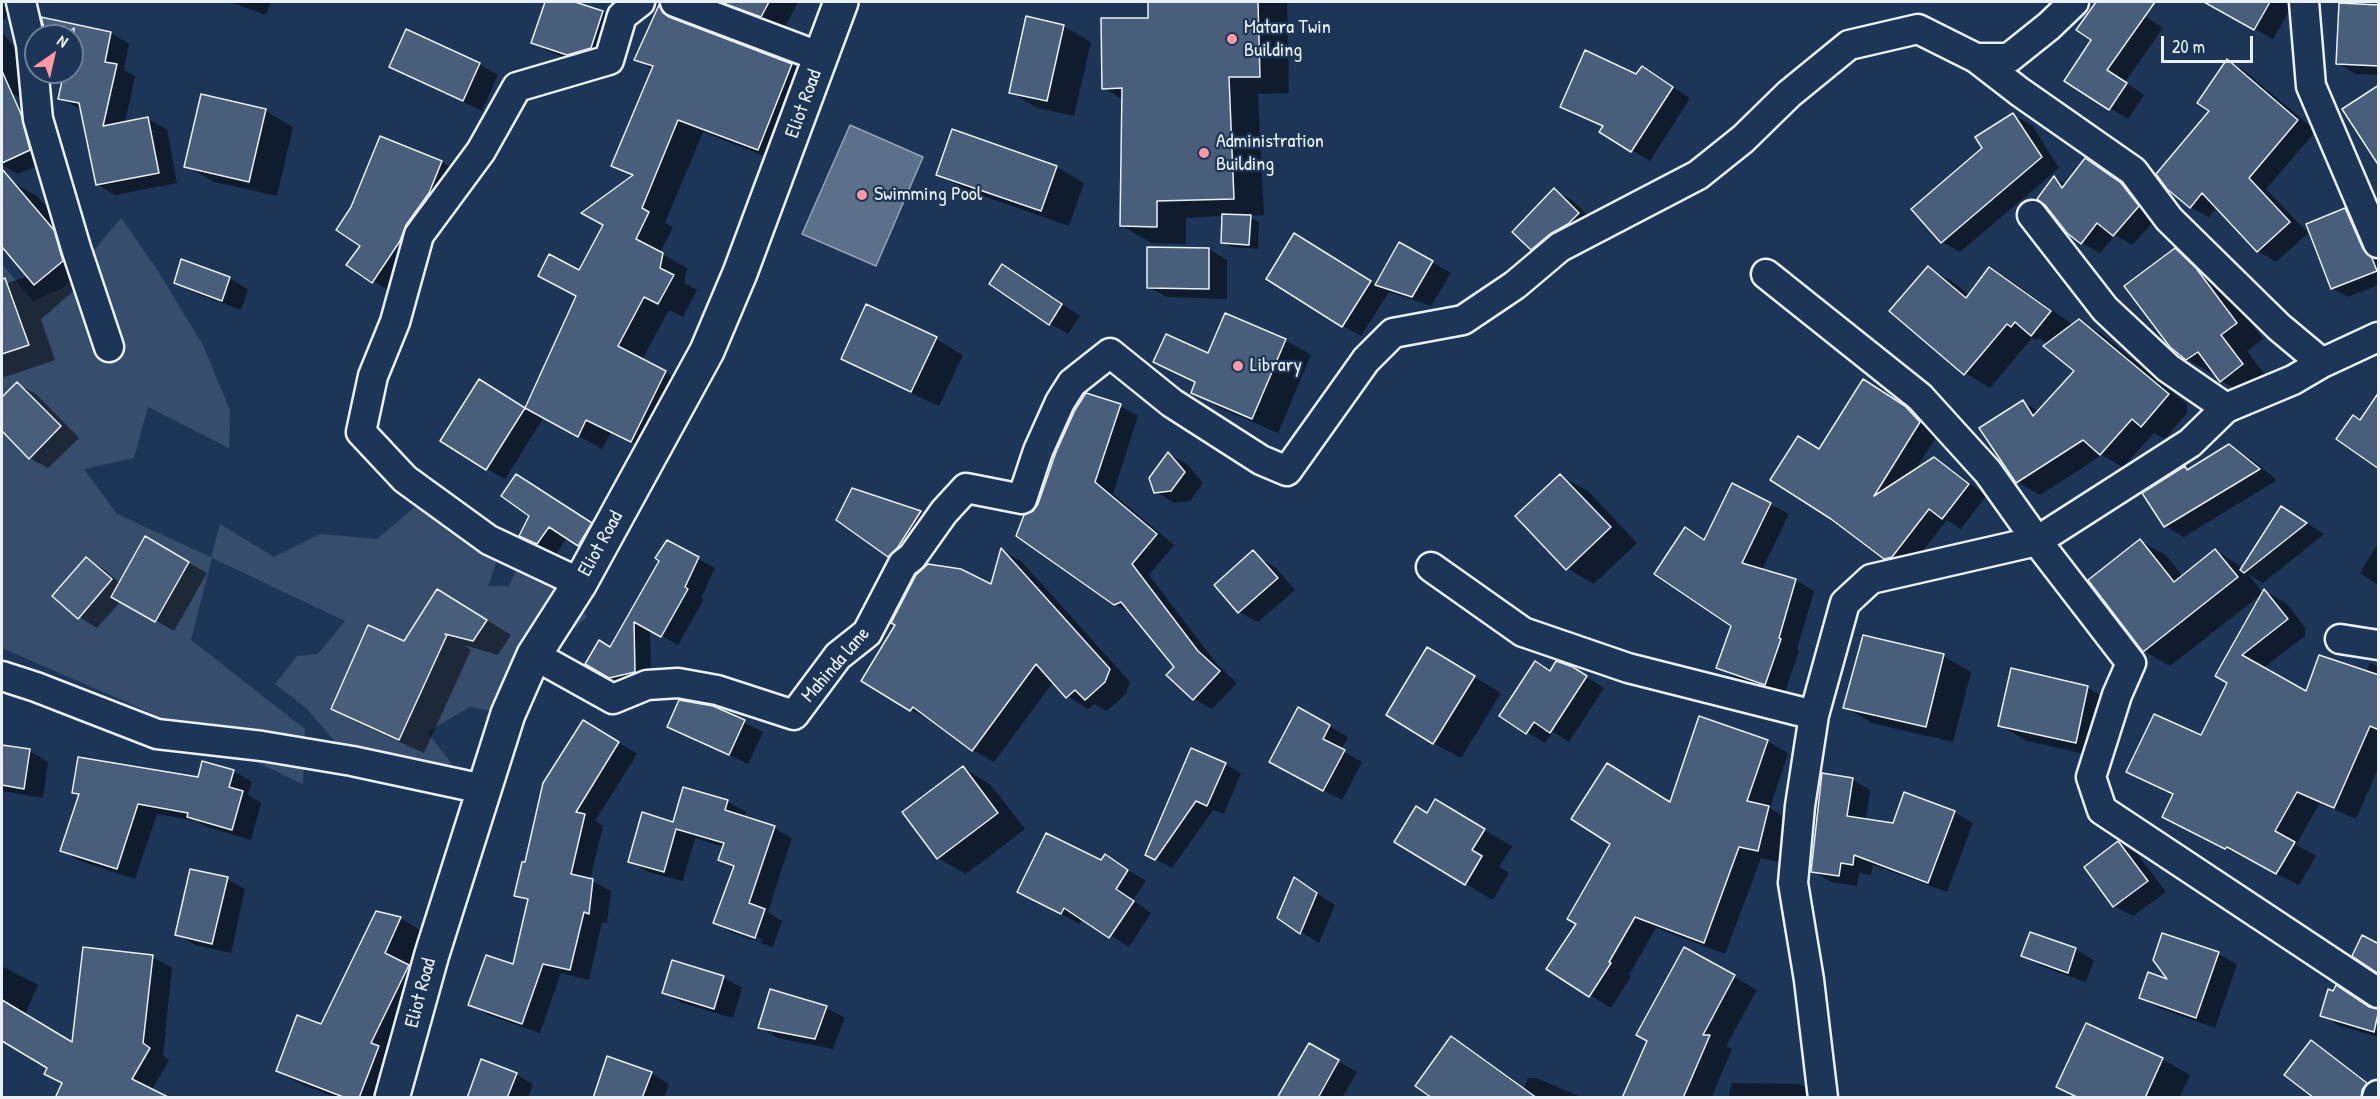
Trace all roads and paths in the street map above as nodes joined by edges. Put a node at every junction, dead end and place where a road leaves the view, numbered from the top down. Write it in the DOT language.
graph roads {
  1 [pos="21,2"];
  2 [pos="640,2"];
  3 [pos="675,2"];
  4 [pos="842,2"];
  5 [pos="2074,2"];
  6 [pos="2304,2"];
  7 [pos="821,57"];
  8 [pos="1976,58"];
  9 [pos="2032,215"];
  10 [pos="2379,243"];
  11 [pos="1766,274"];
  12 [pos="2379,337"];
  13 [pos="109,347"];
  14 [pos="2322,363"];
  15 [pos="2226,408"];
  16 [pos="2037,540"];
  17 [pos="1431,567"];
  18 [pos="580,583"];
  19 [pos="2340,639"];
  20 [pos="2379,645"];
  21 [pos="534,655"];
  22 [pos="2,676"];
  23 [pos="1814,716"];
  24 [pos="483,789"];
  25 [pos="2379,993"];
  26 [pos="392,1098"];
  27 [pos="1823,1098"];
  1 -- 13 [label="street"];
  2 -- 18 [label="street"];
  3 -- 7 [label="street"];
  4 -- 7 [label="street, Eliot Road"];
  5 -- 8 [label="street"];
  6 -- 10 [label="street"];
  7 -- 18 [label="street, Eliot Road"];
  8 -- 14 [label="street"];
  8 -- 21 [label="street, Mahinda lane"];
  9 -- 15 [label="street"];
  11 -- 16 [label="street"];
  12 -- 14 [label="street"];
  14 -- 15 [label="street"];
  15 -- 16 [label="street"];
  16 -- 23 [label="street"];
  16 -- 25 [label="street"];
  17 -- 23 [label="street"];
  18 -- 21 [label="street, Eliot Road"];
  19 -- 20 [label="street"];
  21 -- 24 [label="street, Eliot Road"];
  22 -- 24 [label="street"];
  23 -- 27 [label="street"];
  24 -- 26 [label="street, Eliot Road"];
}
